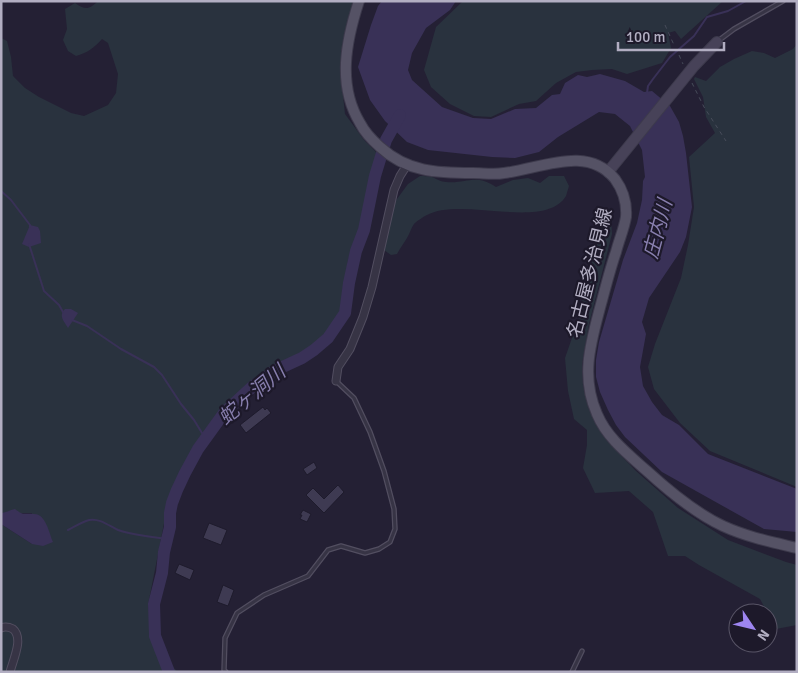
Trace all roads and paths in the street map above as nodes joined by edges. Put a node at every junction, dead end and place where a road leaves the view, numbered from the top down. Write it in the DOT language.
graph roads {
  1 [pos="359,1"];
  2 [pos="783,1"];
  3 [pos="665,25"];
  4 [pos="717,42"];
  5 [pos="674,45"];
  6 [pos="679,56"];
  7 [pos="687,75"];
  8 [pos="726,141"];
  9 [pos="407,166"];
  10 [pos="608,172"];
  11 [pos="336,381"];
  12 [pos="797,548"];
  13 [pos="1,628"];
  14 [pos="582,651"];
  15 [pos="10,672"];
  16 [pos="226,672"];
  17 [pos="572,672"];
  1 -- 9 [label="main road, 名古屋多治見線"];
  2 -- 4 [label="lane"];
  3 -- 5 [label="path"];
  4 -- 7 [label="street"];
  6 -- 7 [label="path"];
  7 -- 8 [label="path"];
  7 -- 10 [label="street"];
  9 -- 10 [label="main road, 名古屋多治見線"];
  9 -- 11 [label="street"];
  10 -- 12 [label="main road, 名古屋多治見線"];
  11 -- 16 [label="lane"];
  13 -- 15 [label="street"];
  14 -- 17 [label="lane"];
}
